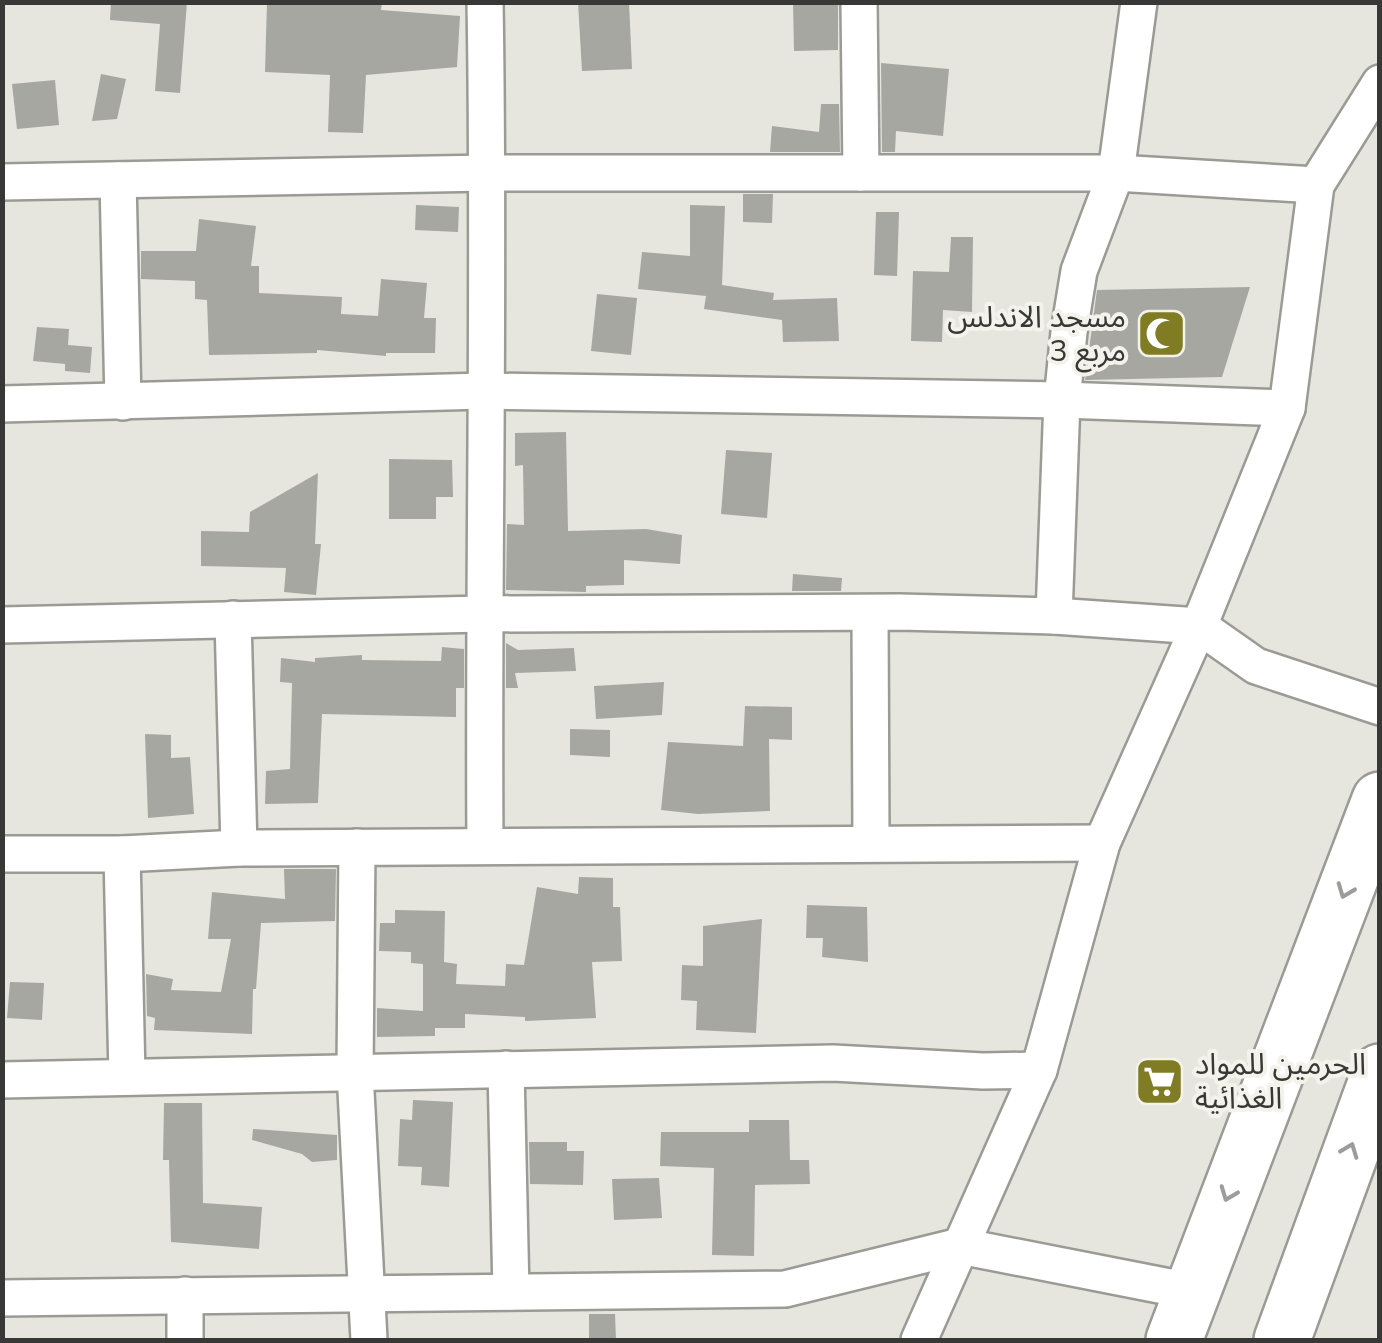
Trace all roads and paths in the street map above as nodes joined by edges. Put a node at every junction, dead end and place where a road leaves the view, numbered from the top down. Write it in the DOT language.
graph roads {
  1 [pos="485,2"];
  2 [pos="859,2"];
  3 [pos="1139,2"];
  4 [pos="1380,83"];
  5 [pos="488,173"];
  6 [pos="861,173"];
  7 [pos="1116,173"];
  8 [pos="118,180"];
  9 [pos="2,182"];
  10 [pos="1316,185"];
  11 [pos="484,391"];
  12 [pos="1062,400"];
  13 [pos="123,402"];
  14 [pos="2,404"];
  15 [pos="1287,408"];
  16 [pos="484,614"];
  17 [pos="870,614"];
  18 [pos="1054,616"];
  19 [pos="233,619"];
  20 [pos="2,625"];
  21 [pos="1199,626"];
  22 [pos="1380,706"];
  23 [pos="1380,800"];
  24 [pos="871,842"];
  25 [pos="1102,842"];
  26 [pos="485,846"];
  27 [pos="357,847"];
  28 [pos="239,848"];
  29 [pos="2,854"];
  30 [pos="122,854"];
  31 [pos="506,1069"];
  32 [pos="1038,1070"];
  33 [pos="355,1072"];
  34 [pos="1380,1072"];
  35 [pos="127,1077"];
  36 [pos="2,1080"];
  37 [pos="960,1246"];
  38 [pos="367,1292"];
  39 [pos="511,1292"];
  40 [pos="185,1295"];
  41 [pos="2,1298"];
  42 [pos="1182,1316"];
  43 [pos="185,1340"];
  44 [pos="369,1340"];
  45 [pos="919,1340"];
  46 [pos="1282,1340"];
  1 -- 5 [label="street"];
  2 -- 6 [label="street"];
  3 -- 7 [label="street"];
  4 -- 10 [label="street"];
  5 -- 6 [label="street"];
  5 -- 8 [label="street"];
  5 -- 11 [label="street"];
  6 -- 7 [label="street"];
  7 -- 10 [label="street"];
  7 -- 12 [label="street"];
  8 -- 9 [label="street"];
  8 -- 13 [label="street"];
  10 -- 15 [label="street"];
  11 -- 12 [label="street"];
  11 -- 13 [label="street"];
  11 -- 16 [label="street"];
  12 -- 15 [label="street"];
  12 -- 18 [label="street"];
  13 -- 14 [label="street"];
  15 -- 21 [label="street"];
  16 -- 17 [label="street"];
  16 -- 19 [label="street"];
  16 -- 26 [label="street"];
  17 -- 18 [label="street"];
  17 -- 24 [label="street"];
  18 -- 21 [label="street"];
  19 -- 20 [label="street"];
  19 -- 28 [label="street"];
  21 -- 22 [label="street"];
  21 -- 25 [label="street"];
  23 -- 42 [label="highway, one-way"];
  24 -- 25 [label="street"];
  24 -- 26 [label="street"];
  25 -- 32 [label="street"];
  26 -- 27 [label="street"];
  27 -- 28 [label="street"];
  27 -- 33 [label="street"];
  28 -- 30 [label="street"];
  29 -- 30 [label="street"];
  30 -- 35 [label="street"];
  31 -- 32 [label="street"];
  31 -- 33 [label="street"];
  31 -- 39 [label="street"];
  32 -- 37 [label="street"];
  33 -- 35 [label="street"];
  33 -- 38 [label="street"];
  46 -- 34 [label="highway, one-way"];
  35 -- 36 [label="street"];
  37 -- 39 [label="street"];
  37 -- 42 [label="street"];
  37 -- 45 [label="street"];
  38 -- 39 [label="street"];
  38 -- 40 [label="street"];
  38 -- 44 [label="street"];
  40 -- 41 [label="street"];
  40 -- 43 [label="street"];
}
